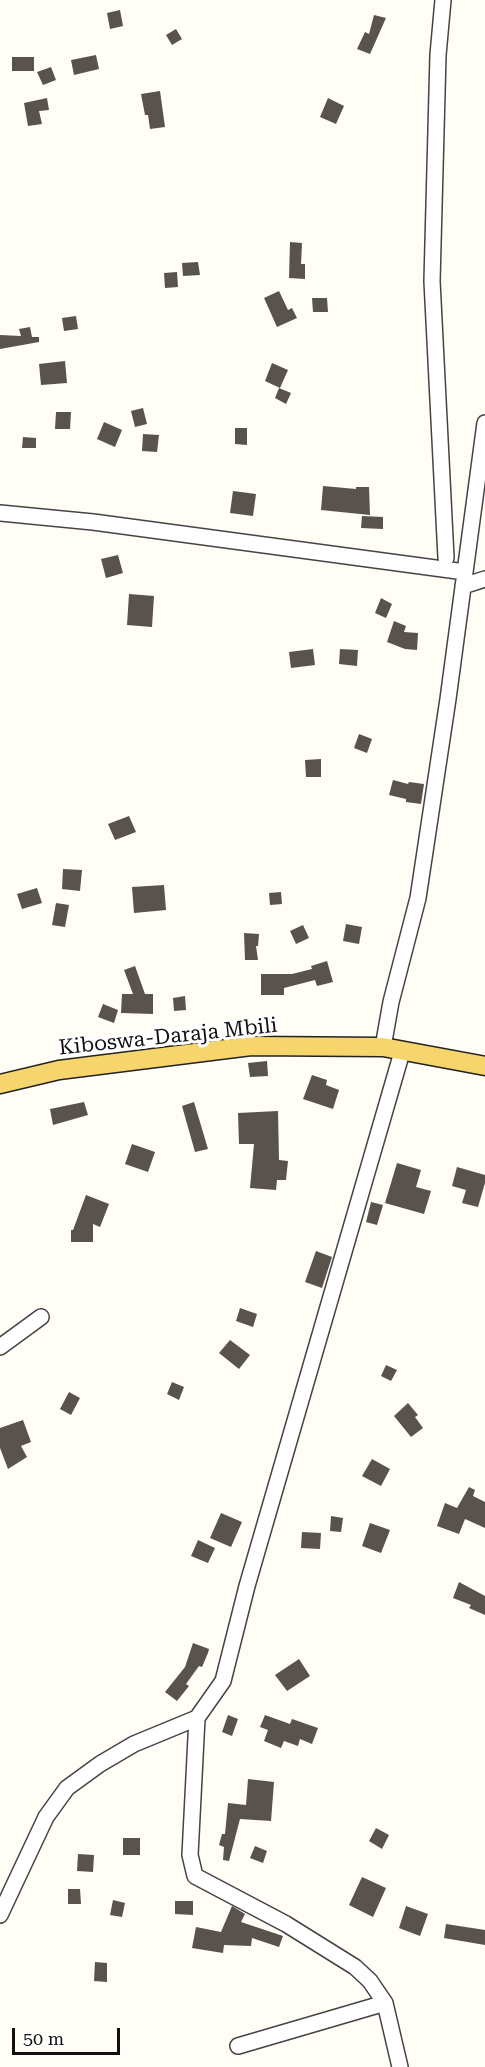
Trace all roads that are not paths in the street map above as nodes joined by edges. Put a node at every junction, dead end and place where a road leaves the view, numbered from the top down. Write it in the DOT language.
graph roads {
  1 [pos="443,0"];
  2 [pos="485,423"];
  3 [pos="0,513"];
  4 [pos="446,558"];
  5 [pos="464,579"];
  6 [pos="485,579"];
  7 [pos="383,1047"];
  8 [pos="402,1052"];
  9 [pos="485,1066"];
  10 [pos="0,1084"];
  11 [pos="41,1317"];
  12 [pos="0,1347"];
  13 [pos="196,1718"];
  14 [pos="0,1915"];
  15 [pos="385,2003"];
  16 [pos="238,2046"];
  17 [pos="400,2067"];
  1 -- 4 [label="street"];
  2 -- 5 [label="street"];
  3 -- 5 [label="street"];
  5 -- 6 [label="street"];
  5 -- 7 [label="street"];
  7 -- 8 [label="main road, Kiboswa-Daraja Mbili"];
  7 -- 10 [label="main road, Kiboswa-Daraja Mbili"];
  8 -- 9 [label="main road, Kiboswa-Daraja Mbili"];
  8 -- 13 [label="street"];
  11 -- 12 [label="street"];
  13 -- 14 [label="street"];
  13 -- 15 [label="street"];
  15 -- 16 [label="street"];
  15 -- 17 [label="street"];
}
